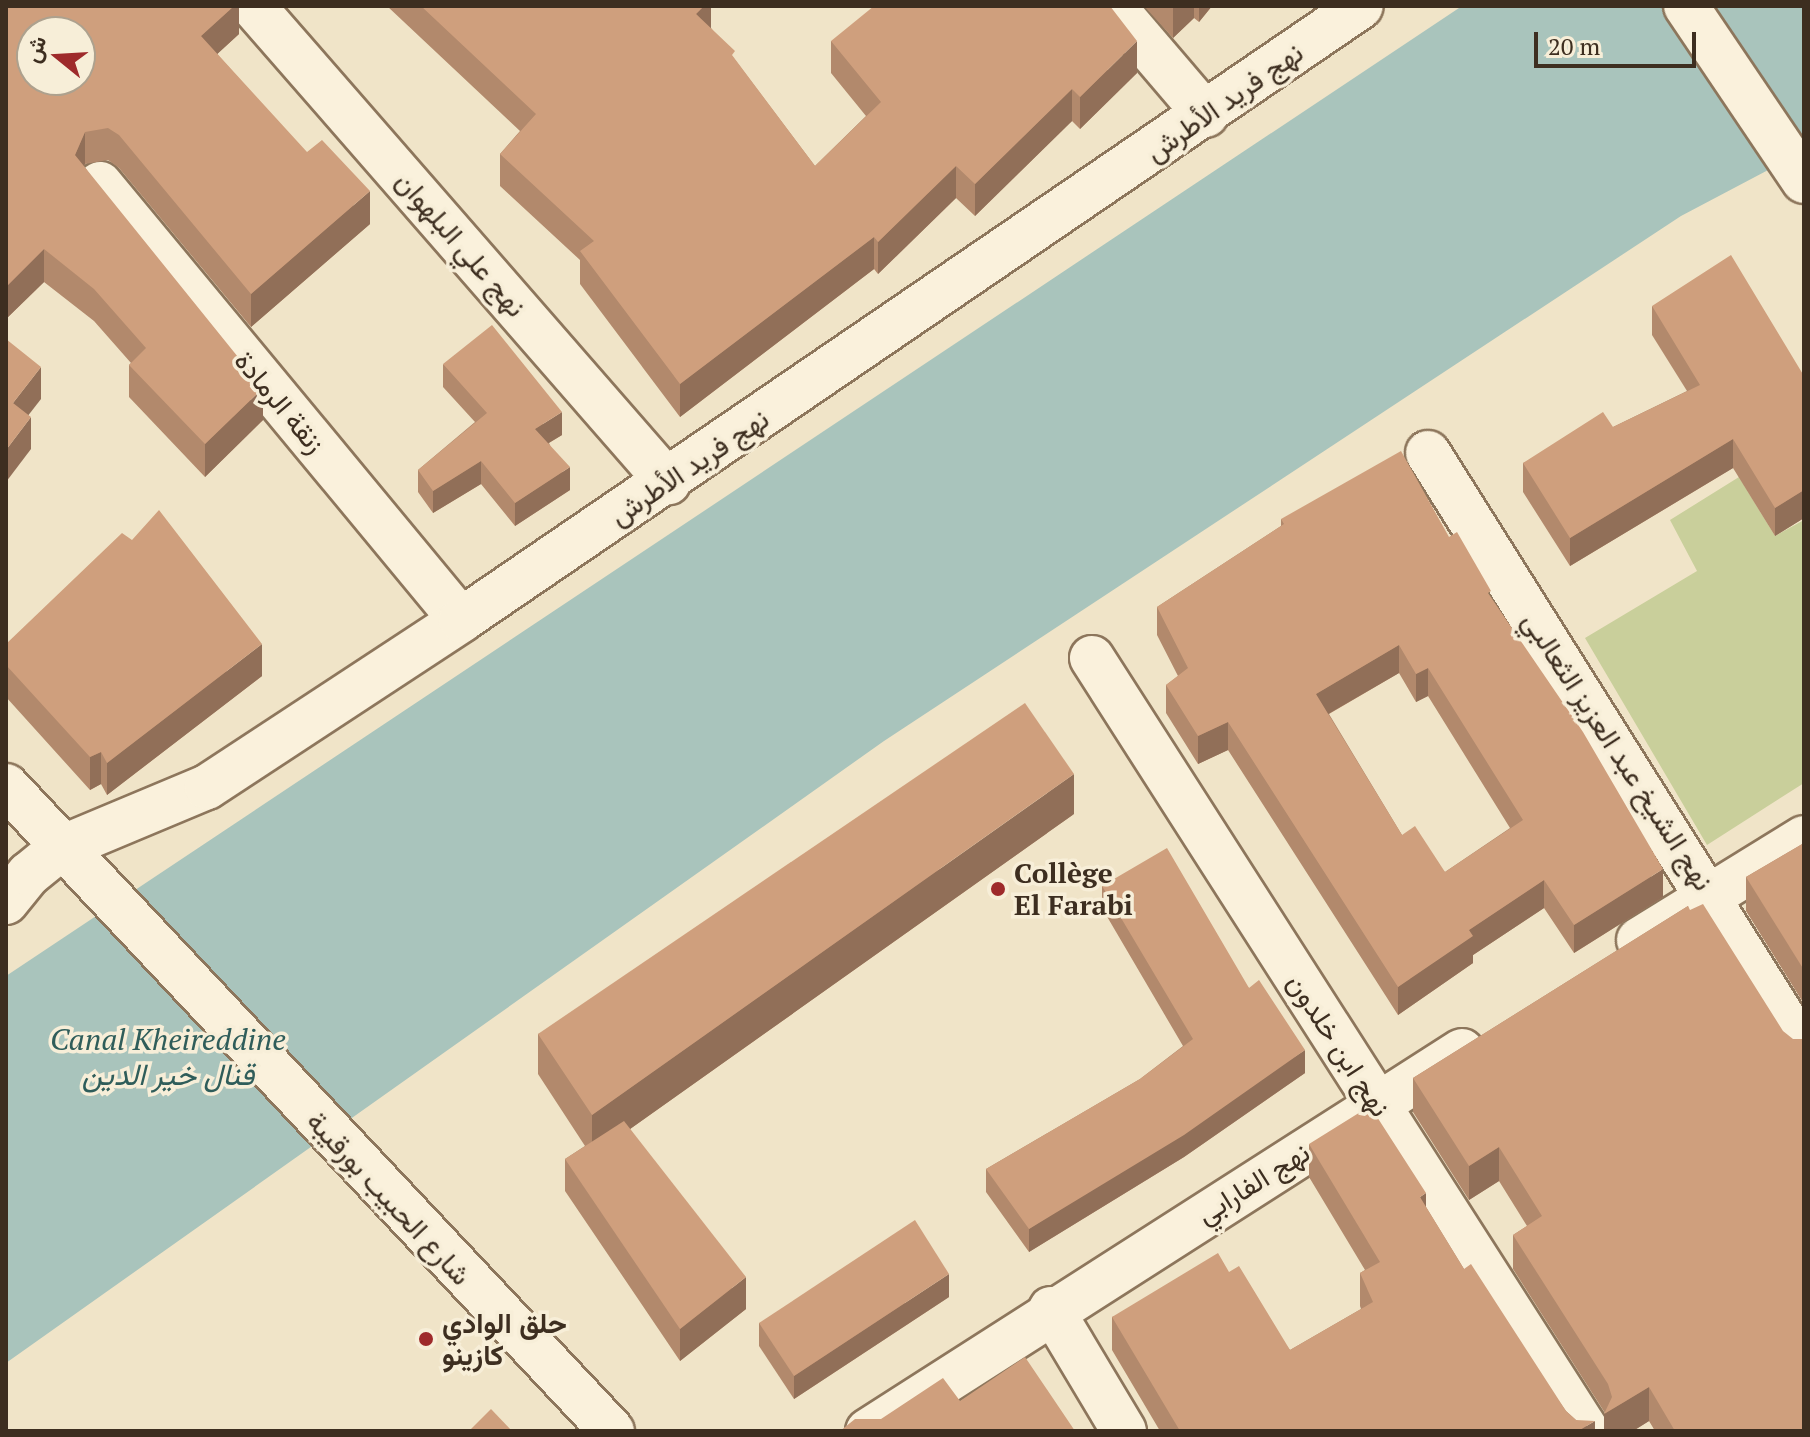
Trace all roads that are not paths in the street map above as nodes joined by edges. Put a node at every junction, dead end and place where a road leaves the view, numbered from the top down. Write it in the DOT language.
graph roads {
  1 [pos="253,6"];
  2 [pos="1113,6"];
  3 [pos="1361,6"];
  4 [pos="1686,6"];
  5 [pos="1206,115"];
  6 [pos="1801,177"];
  7 [pos="100,184"];
  8 [pos="1428,453"];
  9 [pos="668,482"];
  10 [pos="461,620"];
  11 [pos="1092,658"];
  12 [pos="6,786"];
  13 [pos="1804,838"];
  14 [pos="68,855"];
  15 [pos="1710,895"];
  16 [pos="6,902"];
  17 [pos="1604,962"];
  18 [pos="1497,1029"];
  19 [pos="1804,1051"];
  20 [pos="1377,1105"];
  21 [pos="1051,1309"];
  22 [pos="612,1431"];
  23 [pos="868,1431"];
  24 [pos="1124,1431"];
  25 [pos="1587,1431"];
  1 -- 9 [label="street, نهج علي البلهوان"];
  2 -- 5 [label="street"];
  3 -- 5 [label="street, نهج فريد الأطرش"];
  4 -- 6 [label="street"];
  5 -- 9 [label="street, نهج فريد الأطرش"];
  7 -- 10 [label="street, زنقة الرمادة"];
  8 -- 15 [label="street, نهج الشيخ عبد العزيز الثعالبي"];
  9 -- 10 [label="street, نهج فريد الأطرش"];
  10 -- 14 [label="street, نهج فريد الأطرش"];
  11 -- 20 [label="street, نهج ابن خلدون"];
  12 -- 14 [label="street, شارع الحبيب بورقيبة"];
  13 -- 15 [label="street"];
  14 -- 16 [label="street, نهج فريد الأطرش"];
  14 -- 22 [label="street, شارع الحبيب بورقيبة"];
  15 -- 17 [label="street"];
  15 -- 19 [label="street, نهج الشيخ عبد العزيز الثعالبي"];
  18 -- 20 [label="street, نهج الفارابي"];
  20 -- 21 [label="street, نهج الفارابي"];
  20 -- 25 [label="street, نهج ابن خلدون"];
  21 -- 23 [label="street, نهج الفارابي"];
  21 -- 24 [label="street"];
}
